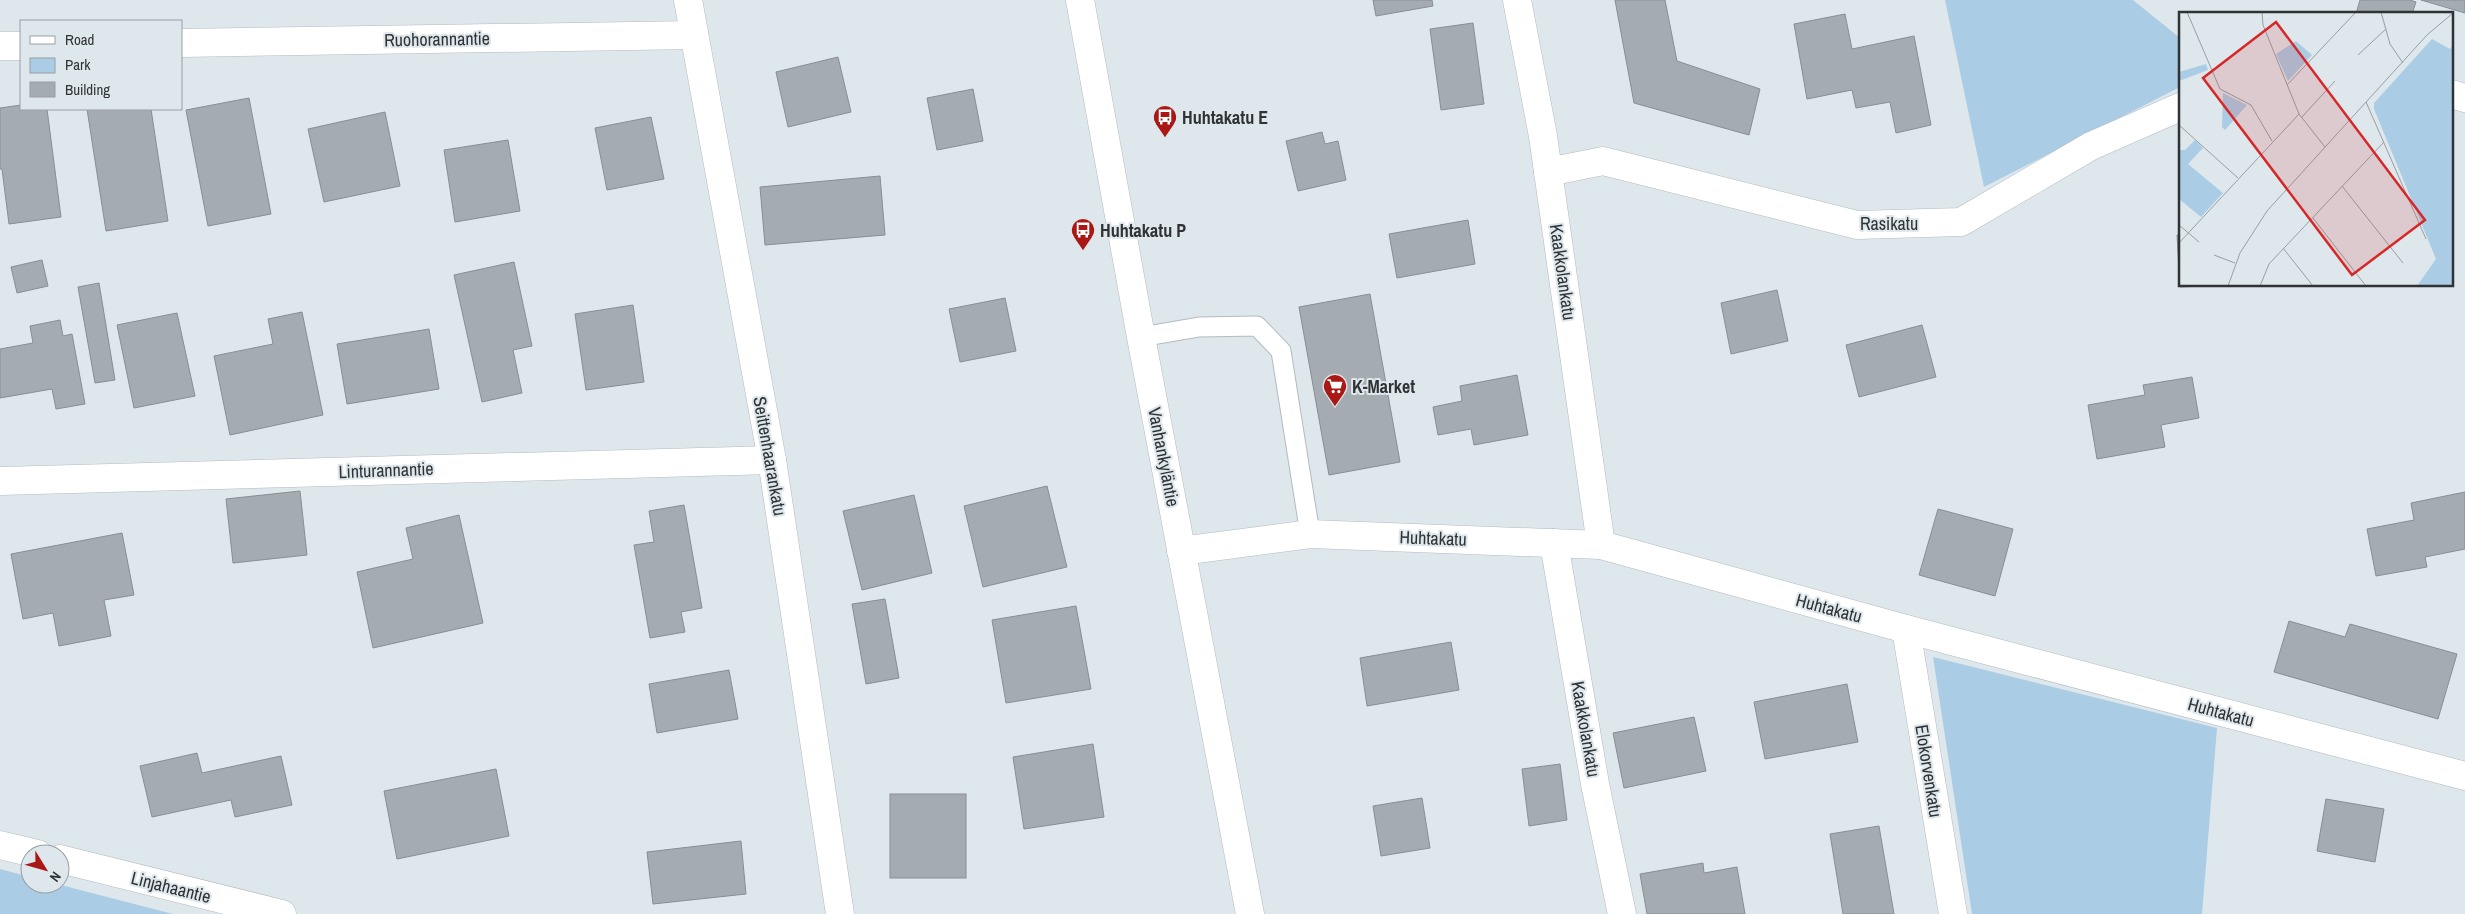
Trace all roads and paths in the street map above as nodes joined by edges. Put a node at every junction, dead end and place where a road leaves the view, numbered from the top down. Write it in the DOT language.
graph roads {
  1 [pos="688,0"];
  2 [pos="1080,0"];
  3 [pos="1517,0"];
  4 [pos="694,35"];
  5 [pos="182,43"];
  6 [pos="0,46"];
  7 [pos="20,46"];
  8 [pos="2452,94"];
  9 [pos="2465,98"];
  10 [pos="2179,107"];
  11 [pos="1548,172"];
  12 [pos="1141,337"];
  13 [pos="772,460"];
  14 [pos="0,481"];
  15 [pos="1310,534"];
  16 [pos="1554,543"];
  17 [pos="1601,545"];
  18 [pos="1181,552"];
  19 [pos="1906,629"];
  20 [pos="2465,776"];
  21 [pos="0,845"];
  22 [pos="20,850"];
  23 [pos="70,861"];
  24 [pos="282,914"];
  25 [pos="840,914"];
  26 [pos="1250,914"];
  27 [pos="1622,914"];
  28 [pos="1953,914"];
  1 -- 4 [label="street, Seittenhaarankatu"];
  2 -- 12 [label="street, Vanhankyläntie"];
  3 -- 11 [label="street, Kaakkolankatu"];
  4 -- 5 [label="street, Ruohorannantie"];
  4 -- 13 [label="street, Seittenhaarankatu"];
  6 -- 7 [label="street"];
  8 -- 9 [label="street"];
  10 -- 11 [label="street, Rasikatu"];
  11 -- 17 [label="street, Kaakkolankatu"];
  12 -- 15 [label="lane"];
  12 -- 18 [label="street, Vanhankyläntie"];
  13 -- 14 [label="street, Linturannantie"];
  13 -- 25 [label="street, Seittenhaarankatu"];
  15 -- 16 [label="street, Huhtakatu"];
  15 -- 18 [label="street, Huhtakatu"];
  16 -- 17 [label="street, Huhtakatu"];
  16 -- 27 [label="street, Kaakkolankatu"];
  17 -- 19 [label="street, Huhtakatu"];
  18 -- 26 [label="street, Vanhankyläntie"];
  19 -- 20 [label="street, Huhtakatu"];
  19 -- 28 [label="street, Elokorvenkatu"];
  21 -- 22 [label="street"];
  23 -- 24 [label="street, Linjahaantie"];
}
